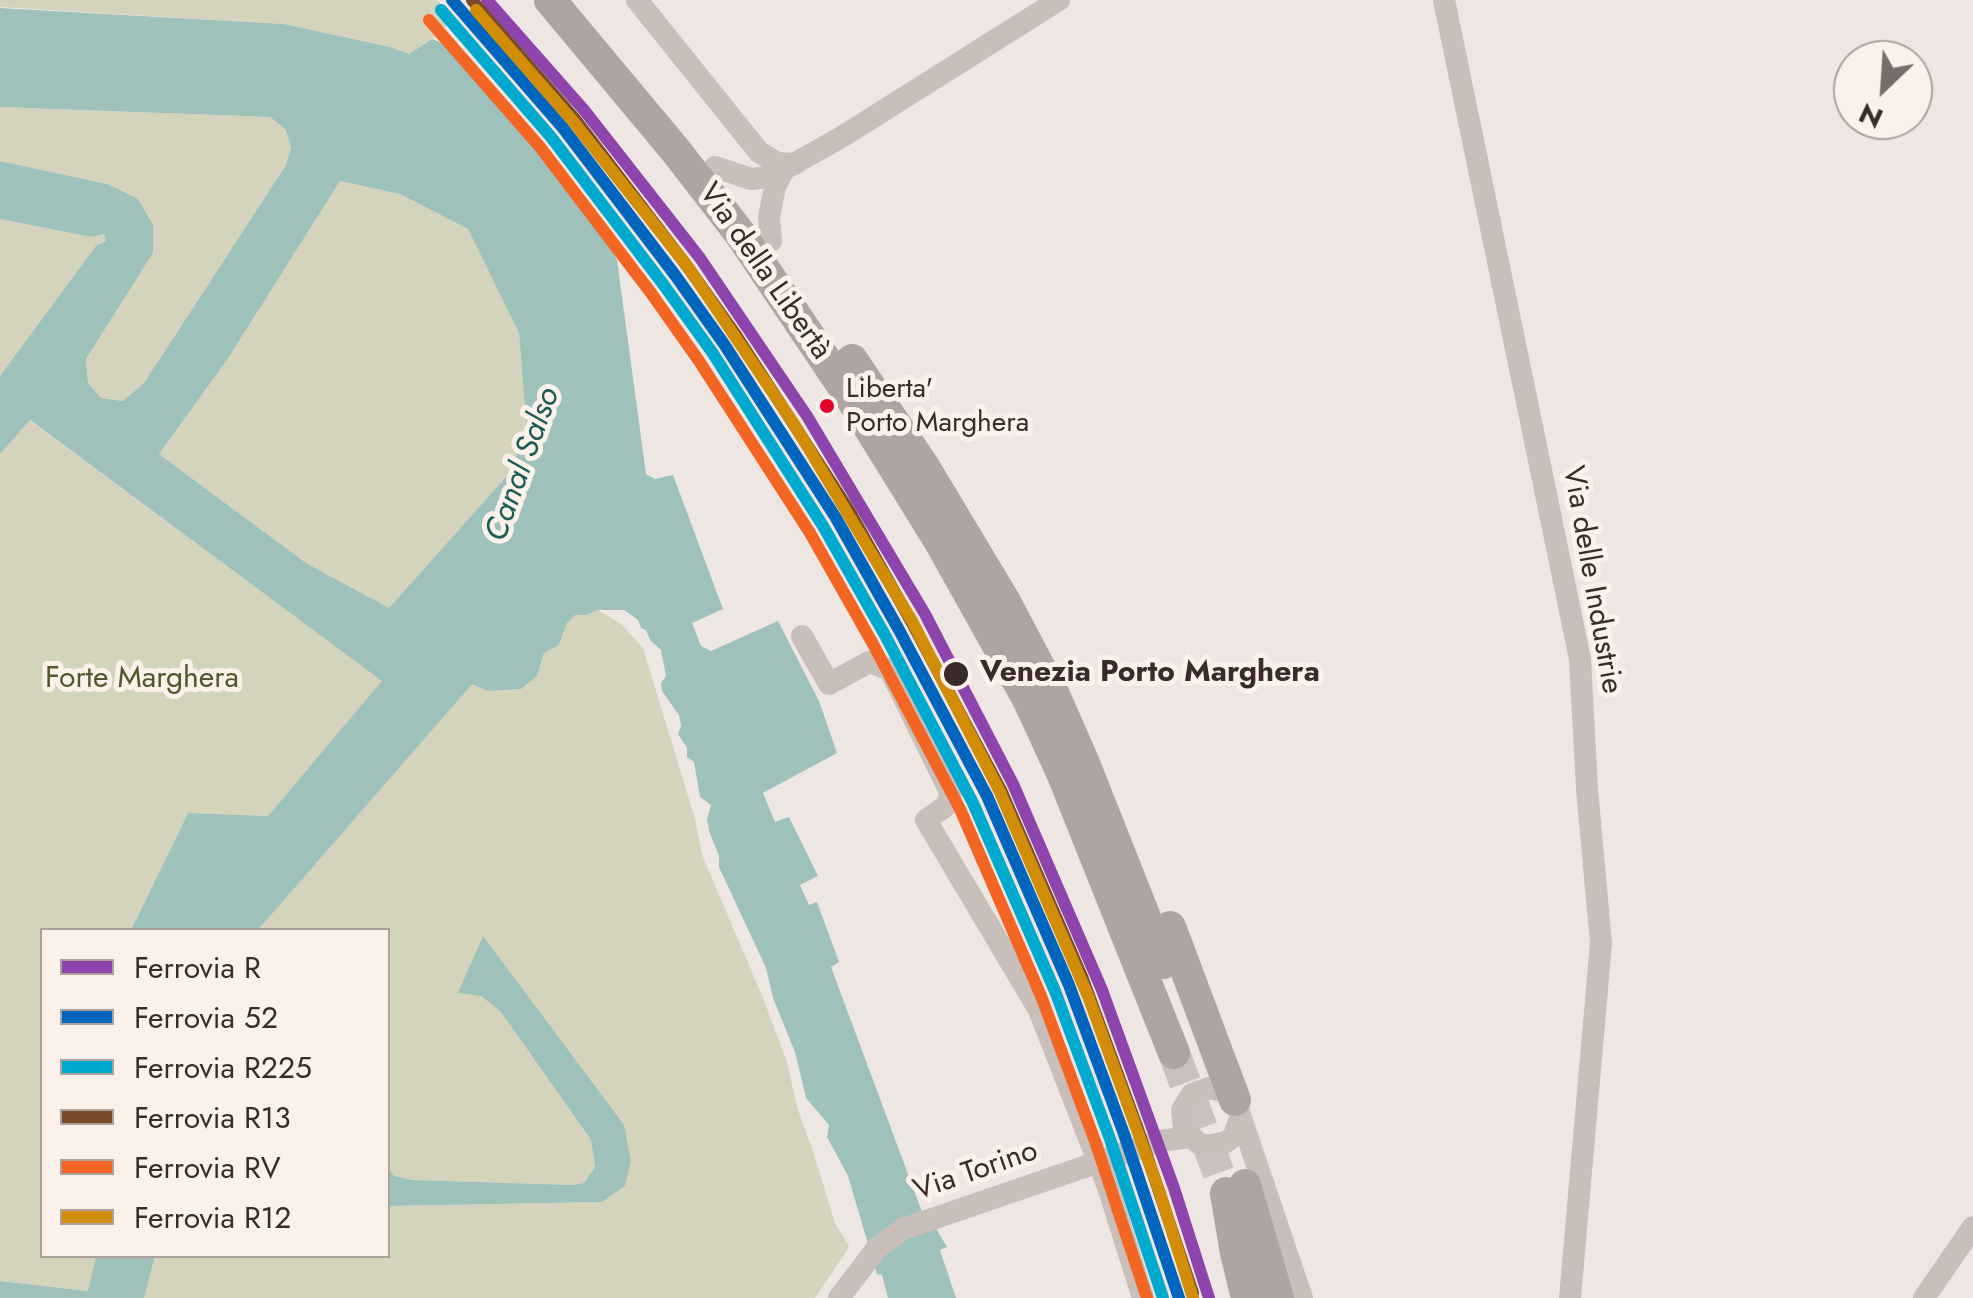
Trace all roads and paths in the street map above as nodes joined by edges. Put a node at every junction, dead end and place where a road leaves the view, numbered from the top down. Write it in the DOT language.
graph roads {
  1 [pos="550,0"];
  2 [pos="575,0"];
  3 [pos="637,0"];
  4 [pos="1059,0"];
  5 [pos="1444,0"];
  6 [pos="715,166"];
  7 [pos="790,166"];
  8 [pos="770,241"];
  9 [pos="802,636"];
  10 [pos="1054,695"];
  11 [pos="1238,1109"];
  12 [pos="1186,1128"];
  13 [pos="1226,1142"];
  14 [pos="1241,1178"];
  15 [pos="1973,1227"];
  16 [pos="839,1298"];
  17 [pos="1142,1298"];
  18 [pos="1247,1298"];
  19 [pos="1260,1298"];
  20 [pos="1278,1298"];
  21 [pos="1302,1298"];
  22 [pos="1570,1298"];
  23 [pos="1924,1298"];
  1 -- 10 [label="highway, Via della Libertà"];
  2 -- 6 [label="highway, Via della Libertà"];
  3 -- 7 [label="street"];
  4 -- 7 [label="street"];
  5 -- 22 [label="street, Via delle Industrie"];
  6 -- 7 [label="street"];
  6 -- 8 [label="highway, Via della Libertà"];
  7 -- 8 [label="street"];
  8 -- 10 [label="highway, Via della Libertà"];
  9 -- 17 [label="street"];
  10 -- 11 [label="highway"];
  11 -- 12 [label="street"];
  11 -- 13 [label="street"];
  11 -- 14 [label="street"];
  12 -- 13 [label="street"];
  12 -- 16 [label="street, Via Torino"];
  13 -- 14 [label="street"];
  14 -- 18 [label="highway"];
  14 -- 19 [label="highway"];
  14 -- 20 [label="highway"];
  14 -- 21 [label="street"];
  15 -- 23 [label="street"];
}
